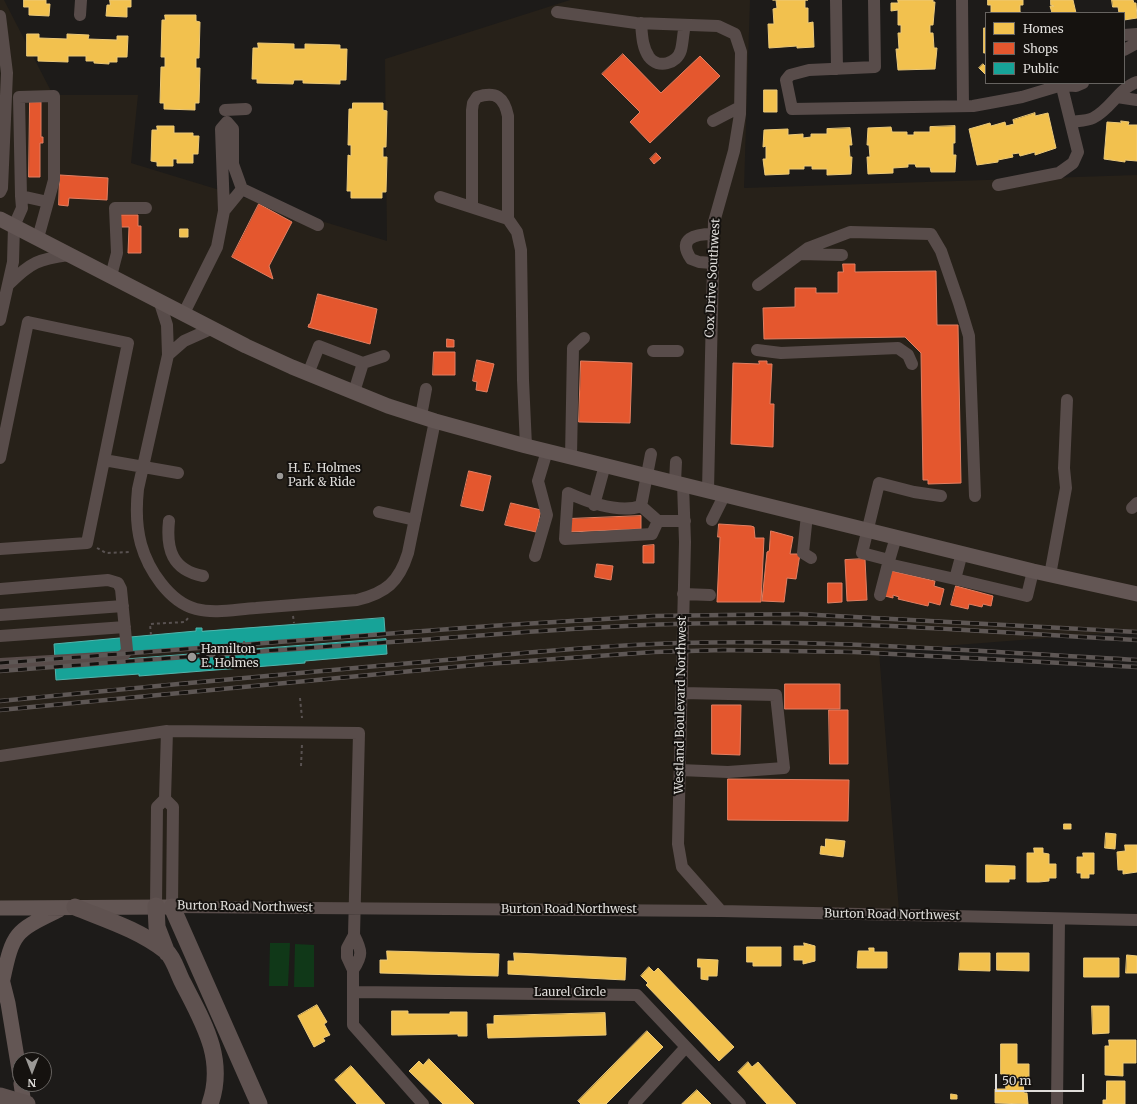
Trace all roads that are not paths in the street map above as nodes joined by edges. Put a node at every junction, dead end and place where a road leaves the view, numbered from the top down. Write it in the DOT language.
graph roads {
  1 [pos="81,0"];
  2 [pos="836,0"];
  3 [pos="874,0"];
  4 [pos="962,0"];
  5 [pos="557,12"];
  6 [pos="80,15"];
  7 [pos="0,16"];
  8 [pos="641,23"];
  9 [pos="685,25"];
  10 [pos="1137,34"];
  11 [pos="1125,35"];
  12 [pos="1137,43"];
  13 [pos="1125,49"];
  14 [pos="837,69"];
  15 [pos="1137,82"];
  16 [pos="1061,84"];
  17 [pos="1081,84"];
  18 [pos="1117,97"];
  19 [pos="1137,100"];
  20 [pos="963,106"];
  21 [pos="740,107"];
  22 [pos="246,109"];
  23 [pos="226,110"];
  24 [pos="713,121"];
  25 [pos="1071,122"];
  26 [pos="998,185"];
  27 [pos="242,189"];
  28 [pos="0,192"];
  29 [pos="21,196"];
  30 [pos="440,196"];
  31 [pos="48,202"];
  32 [pos="472,207"];
  33 [pos="146,208"];
  34 [pos="224,212"];
  35 [pos="508,218"];
  36 [pos="0,219"];
  37 [pos="318,225"];
  38 [pos="14,226"];
  39 [pos="713,234"];
  40 [pos="38,238"];
  41 [pos="69,254"];
  42 [pos="800,254"];
  43 [pos="842,255"];
  44 [pos="712,263"];
  45 [pos="111,276"];
  46 [pos="9,284"];
  47 [pos="758,285"];
  48 [pos="159,300"];
  49 [pos="184,313"];
  50 [pos="0,320"];
  51 [pos="213,328"];
  52 [pos="584,338"];
  53 [pos="757,350"];
  54 [pos="653,351"];
  55 [pos="678,352"];
  56 [pos="168,355"];
  57 [pos="384,356"];
  58 [pos="363,363"];
  59 [pos="912,364"];
  60 [pos="308,374"];
  61 [pos="426,389"];
  62 [pos="354,392"];
  63 [pos="1067,400"];
  64 [pos="421,416"];
  65 [pos="435,421"];
  66 [pos="526,446"];
  67 [pos="547,451"];
  68 [pos="651,454"];
  69 [pos="571,457"];
  70 [pos="0,458"];
  71 [pos="104,460"];
  72 [pos="676,462"];
  73 [pos="605,465"];
  74 [pos="142,467"];
  75 [pos="178,473"];
  76 [pos="646,475"];
  77 [pos="679,483"];
  78 [pos="708,490"];
  79 [pos="725,494"];
  80 [pos="941,496"];
  81 [pos="975,496"];
  82 [pos="594,504"];
  83 [pos="641,506"];
  84 [pos="379,512"];
  85 [pos="807,515"];
  86 [pos="415,520"];
  87 [pos="712,520"];
  88 [pos="169,521"];
  89 [pos="658,521"];
  90 [pos="685,521"];
  91 [pos="868,530"];
  92 [pos="896,537"];
  93 [pos="0,549"];
  94 [pos="962,553"];
  95 [pos="535,556"];
  96 [pos="811,558"];
  97 [pos="888,562"];
  98 [pos="1033,571"];
  99 [pos="1050,575"];
  100 [pos="203,576"];
  101 [pos="955,579"];
  102 [pos="0,589"];
  103 [pos="683,594"];
  104 [pos="1137,594"];
  105 [pos="710,595"];
  106 [pos="880,595"];
  107 [pos="123,606"];
  108 [pos="0,615"];
  109 [pos="125,627"];
  110 [pos="0,636"];
  111 [pos="0,664"];
  112 [pos="682,693"];
  113 [pos="167,731"];
  114 [pos="0,756"];
  115 [pos="680,770"];
  116 [pos="164,906"];
  117 [pos="0,908"];
  118 [pos="69,908"];
  119 [pos="355,909"];
  120 [pos="721,911"];
  121 [pos="1059,919"];
  122 [pos="1137,920"];
  123 [pos="168,953"];
  124 [pos="1,975"];
  125 [pos="353,992"];
  126 [pos="686,1047"];
  127 [pos="15,1052"];
  128 [pos="23,1092"];
  129 [pos="0,1096"];
  130 [pos="26,1104"];
  131 [pos="210,1104"];
  132 [pos="259,1104"];
  133 [pos="423,1104"];
  134 [pos="634,1104"];
  135 [pos="740,1104"];
  136 [pos="1057,1104"];
  1 -- 6 [label="street"];
  2 -- 14 [label="street"];
  3 -- 14 [label="street"];
  4 -- 20 [label="street"];
  5 -- 8 [label="street, Cox Drive Southwest"];
  7 -- 28 [label="street"];
  8 -- 9 [label="street, Cox Drive Southwest"];
  8 -- 9 [label="street"];
  9 -- 21 [label="street, Cox Drive Southwest"];
  10 -- 11 [label="street"];
  12 -- 13 [label="street"];
  14 -- 20 [label="street"];
  15 -- 18 [label="street"];
  16 -- 17 [label="street"];
  16 -- 20 [label="street"];
  16 -- 25 [label="street"];
  18 -- 19 [label="street"];
  18 -- 25 [label="street"];
  21 -- 24 [label="street"];
  21 -- 39 [label="street, Cox Drive Southwest"];
  22 -- 23 [label="street"];
  25 -- 26 [label="street"];
  27 -- 34 [label="street"];
  27 -- 34 [label="street"];
  27 -- 37 [label="street"];
  29 -- 31 [label="street"];
  29 -- 31 [label="street"];
  29 -- 38 [label="street"];
  30 -- 32 [label="street"];
  31 -- 40 [label="street"];
  32 -- 35 [label="street"];
  32 -- 35 [label="street"];
  33 -- 45 [label="street"];
  34 -- 49 [label="street"];
  35 -- 66 [label="street"];
  36 -- 38 [label="main road"];
  38 -- 40 [label="main road"];
  38 -- 46 [label="street"];
  39 -- 44 [label="street, Cox Drive Southwest"];
  39 -- 44 [label="street"];
  40 -- 41 [label="main road"];
  41 -- 45 [label="main road"];
  41 -- 46 [label="street"];
  42 -- 43 [label="street"];
  42 -- 47 [label="street"];
  42 -- 81 [label="street"];
  44 -- 78 [label="street, Cox Drive Southwest"];
  45 -- 48 [label="main road"];
  46 -- 50 [label="street"];
  48 -- 49 [label="main road"];
  48 -- 56 [label="street"];
  49 -- 51 [label="main road"];
  51 -- 56 [label="street"];
  51 -- 60 [label="main road"];
  52 -- 69 [label="street"];
  53 -- 59 [label="street"];
  54 -- 55 [label="street"];
  56 -- 74 [label="street"];
  57 -- 58 [label="street"];
  58 -- 60 [label="street"];
  58 -- 62 [label="street"];
  60 -- 62 [label="main road"];
  61 -- 64 [label="street"];
  62 -- 64 [label="main road"];
  63 -- 99 [label="street"];
  64 -- 65 [label="main road"];
  65 -- 66 [label="main road"];
  65 -- 86 [label="street"];
  66 -- 67 [label="main road"];
  67 -- 69 [label="main road"];
  67 -- 95 [label="street"];
  68 -- 76 [label="street"];
  69 -- 73 [label="main road"];
  70 -- 71 [label="street"];
  71 -- 74 [label="street"];
  71 -- 93 [label="street"];
  72 -- 77 [label="street, Westland Boulevard Northwest"];
  73 -- 76 [label="main road"];
  73 -- 82 [label="street"];
  74 -- 75 [label="street"];
  74 -- 86 [label="street"];
  76 -- 77 [label="main road"];
  76 -- 83 [label="street"];
  77 -- 78 [label="main road"];
  77 -- 90 [label="street, Westland Boulevard Northwest"];
  78 -- 79 [label="main road"];
  79 -- 85 [label="main road"];
  79 -- 87 [label="street"];
  80 -- 91 [label="street"];
  82 -- 83 [label="street"];
  82 -- 89 [label="street"];
  83 -- 89 [label="street"];
  84 -- 86 [label="street"];
  85 -- 91 [label="main road"];
  85 -- 96 [label="street"];
  88 -- 100 [label="street"];
  89 -- 90 [label="street"];
  90 -- 103 [label="street, Westland Boulevard Northwest"];
  91 -- 92 [label="main road"];
  91 -- 97 [label="street"];
  92 -- 94 [label="main road"];
  92 -- 97 [label="street"];
  94 -- 98 [label="main road"];
  94 -- 101 [label="street"];
  97 -- 101 [label="street"];
  97 -- 106 [label="street"];
  98 -- 99 [label="main road"];
  98 -- 101 [label="street"];
  99 -- 104 [label="main road"];
  102 -- 107 [label="street"];
  103 -- 105 [label="street"];
  103 -- 112 [label="street, Westland Boulevard Northwest"];
  107 -- 108 [label="street"];
  107 -- 109 [label="street"];
  109 -- 110 [label="street"];
  109 -- 111 [label="street"];
  112 -- 115 [label="street, Westland Boulevard Northwest"];
  112 -- 115 [label="street"];
  113 -- 114 [label="street"];
  113 -- 116 [label="street"];
  113 -- 119 [label="street"];
  115 -- 120 [label="street, Westland Boulevard Northwest"];
  116 -- 118 [label="main road, Burton Road Northwest"];
  116 -- 119 [label="street, Burton Road Northwest"];
  116 -- 123 [label="highway"];
  116 -- 132 [label="highway"];
  117 -- 118 [label="main road, Burton Road Northwest"];
  118 -- 123 [label="highway"];
  118 -- 124 [label="main road"];
  119 -- 120 [label="street, Burton Road Northwest"];
  119 -- 125 [label="street"];
  120 -- 121 [label="street, Burton Road Northwest"];
  121 -- 122 [label="street, Burton Road Northwest"];
  121 -- 136 [label="street"];
  123 -- 131 [label="highway"];
  124 -- 127 [label="main road"];
  125 -- 126 [label="street, Laurel Circle"];
  125 -- 133 [label="street"];
  126 -- 134 [label="street"];
  126 -- 135 [label="street, Laurel Circle"];
  128 -- 130 [label="main road"];
  129 -- 130 [label="highway"];
}
